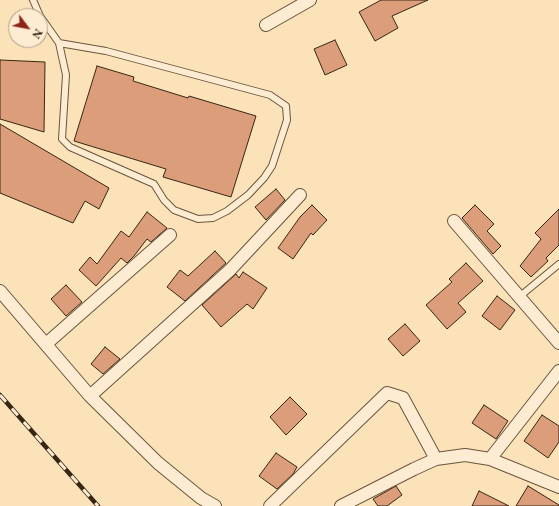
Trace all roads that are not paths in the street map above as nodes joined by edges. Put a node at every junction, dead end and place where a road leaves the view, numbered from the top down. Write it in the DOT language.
graph roads {
  1 [pos="310,0"];
  2 [pos="266,25"];
  3 [pos="48,27"];
  4 [pos="59,43"];
  5 [pos="300,195"];
  6 [pos="454,221"];
  7 [pos="170,235"];
  8 [pos="559,264"];
  9 [pos="0,291"];
  10 [pos="520,297"];
  11 [pos="559,343"];
  12 [pos="46,344"];
  13 [pos="559,371"];
  14 [pos="90,396"];
  15 [pos="490,459"];
  16 [pos="436,460"];
  17 [pos="559,486"];
  18 [pos="215,506"];
  19 [pos="270,506"];
  20 [pos="341,506"];
  1 -- 2 [label="street"];
  3 -- 4 [label="lane"];
  4 -- 4 [label="lane"];
  5 -- 14 [label="street"];
  6 -- 10 [label="street"];
  7 -- 12 [label="street"];
  8 -- 10 [label="lane"];
  9 -- 12 [label="street"];
  10 -- 11 [label="street"];
  12 -- 14 [label="street"];
  13 -- 15 [label="street"];
  14 -- 18 [label="street"];
  15 -- 16 [label="street"];
  15 -- 17 [label="street"];
  16 -- 19 [label="street"];
  16 -- 20 [label="street"];
}
